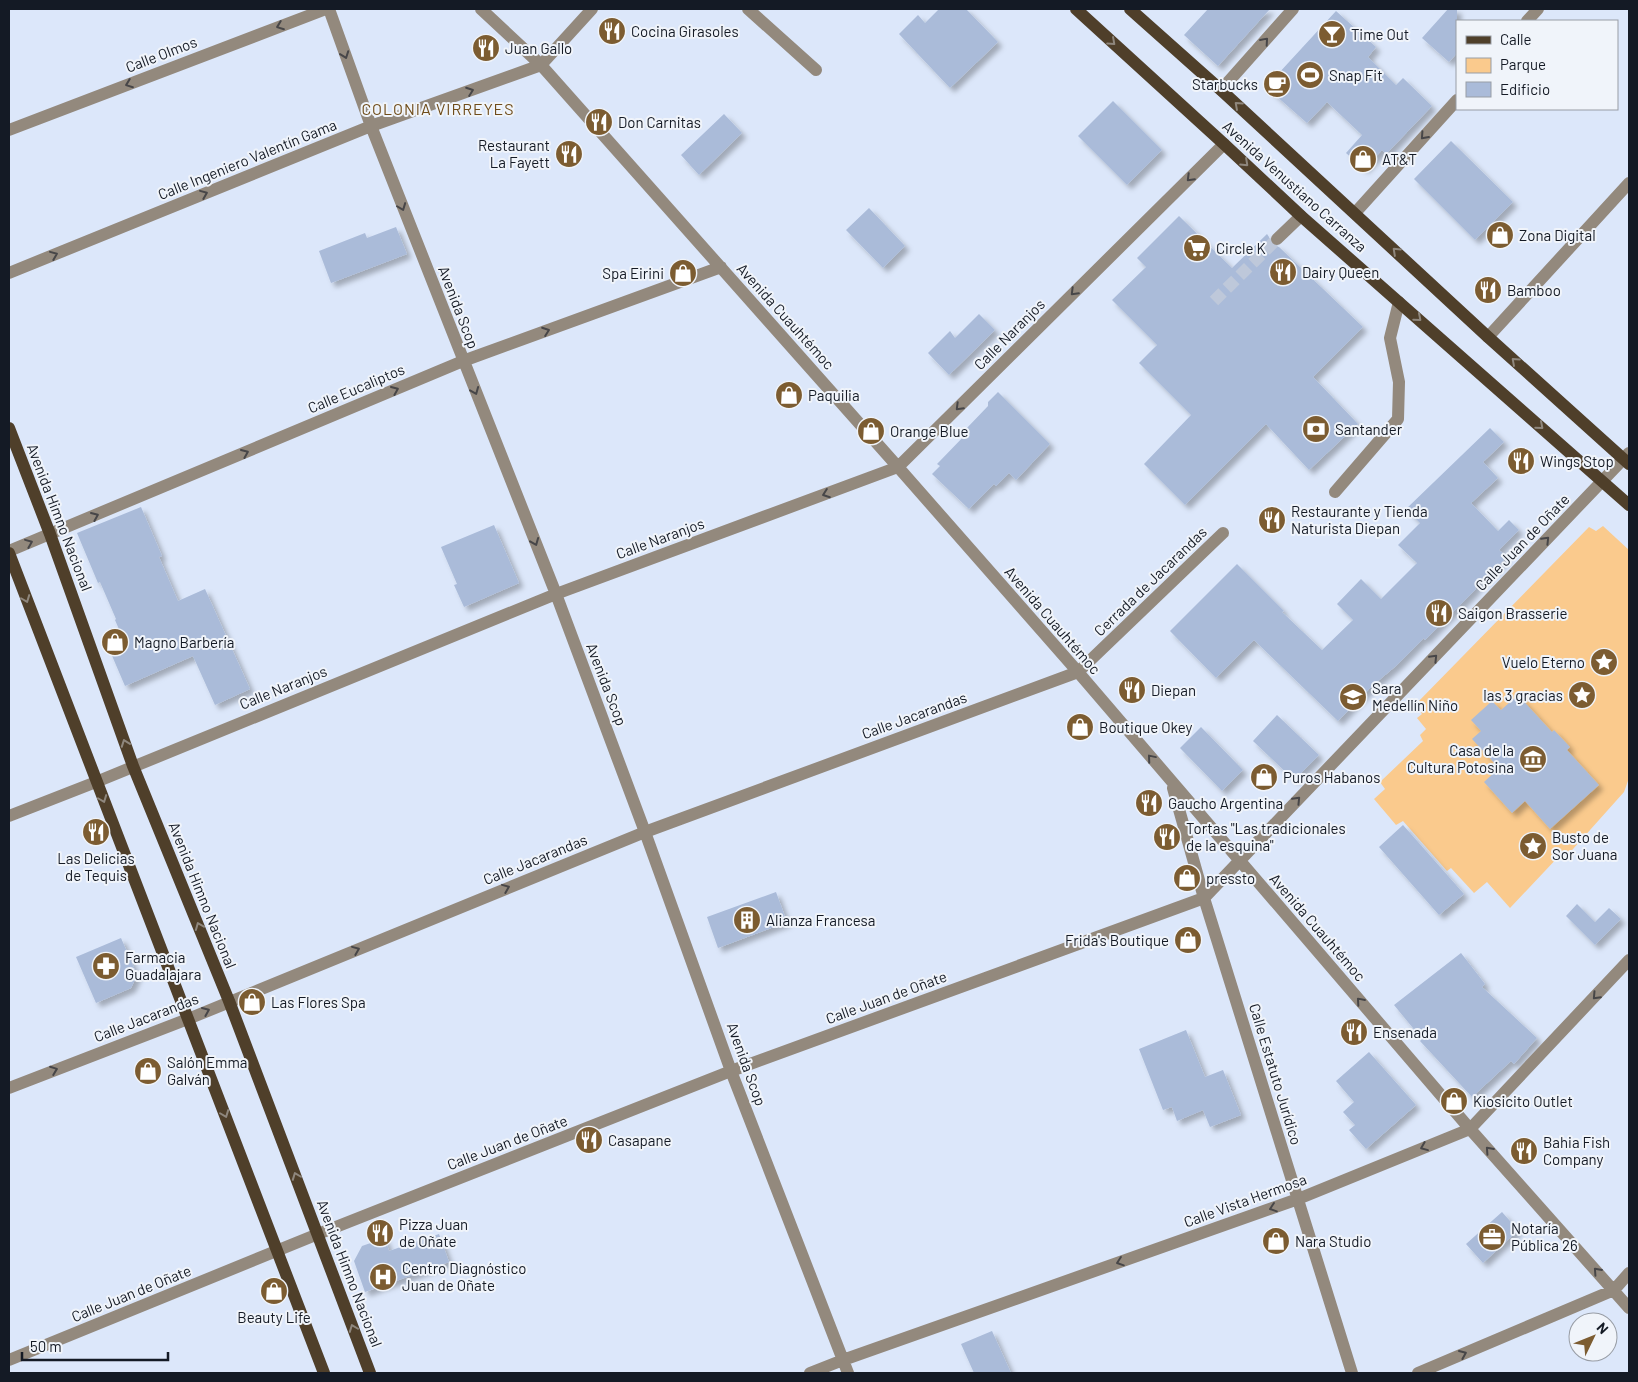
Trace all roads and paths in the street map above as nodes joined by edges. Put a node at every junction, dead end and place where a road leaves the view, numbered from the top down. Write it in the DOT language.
graph roads {
  1 [pos="328,9"];
  2 [pos="482,9"];
  3 [pos="592,9"];
  4 [pos="748,9"];
  5 [pos="1076,9"];
  6 [pos="1130,9"];
  7 [pos="1293,9"];
  8 [pos="1538,9"];
  9 [pos="1528,20"];
  10 [pos="541,65"];
  11 [pos="816,70"];
  12 [pos="1221,90"];
  13 [pos="1456,101"];
  14 [pos="371,126"];
  15 [pos="9,130"];
  16 [pos="1224,144"];
  17 [pos="1629,183"];
  18 [pos="1355,213"];
  19 [pos="1301,216"];
  20 [pos="1277,239"];
  21 [pos="721,267"];
  22 [pos="9,273"];
  23 [pos="1399,302"];
  24 [pos="1488,337"];
  25 [pos="463,361"];
  26 [pos="9,428"];
  27 [pos="1627,459"];
  28 [pos="898,467"];
  29 [pos="1603,481"];
  30 [pos="1335,492"];
  31 [pos="1629,505"];
  32 [pos="50,534"];
  33 [pos="1223,534"];
  34 [pos="9,552"];
  35 [pos="556,594"];
  36 [pos="1078,672"];
  37 [pos="133,766"];
  38 [pos="96,782"];
  39 [pos="1172,783"];
  40 [pos="9,816"];
  41 [pos="645,832"];
  42 [pos="1239,861"];
  43 [pos="1204,898"];
  44 [pos="1629,960"];
  45 [pos="229,1001"];
  46 [pos="188,1019"];
  47 [pos="731,1071"];
  48 [pos="9,1088"];
  49 [pos="1470,1129"];
  50 [pos="1298,1199"];
  51 [pos="318,1234"];
  52 [pos="277,1251"];
  53 [pos="1629,1273"];
  54 [pos="1614,1290"];
  55 [pos="1629,1308"];
  56 [pos="9,1360"];
  57 [pos="843,1360"];
  58 [pos="324,1373"];
  59 [pos="370,1373"];
  60 [pos="810,1373"];
  61 [pos="848,1373"];
  62 [pos="1352,1373"];
  63 [pos="1418,1373"];
  1 -- 14 [label="street, Avenida Scop, one-way"];
  1 -- 15 [label="street, Calle Olmos, one-way"];
  2 -- 10 [label="street, Avenida Cuauhtémoc"];
  3 -- 10 [label="street, Calle Ingeniero Valentín Gama"];
  4 -- 11 [label="street"];
  5 -- 16 [label="main road, Avenida Venustiano Carranza, one-way"];
  6 -- 12 [label="main road, Avenida Venustiano Carranza"];
  12 -- 7 [label="street, one-way"];
  8 -- 9 [label="street"];
  14 -- 10 [label="street, Calle Ingeniero Valentín Gama, one-way"];
  10 -- 21 [label="street, Avenida Cuauhtémoc"];
  18 -- 12 [label="main road, Avenida Venustiano Carranza, one-way"];
  13 -- 18 [label="street, one-way"];
  22 -- 14 [label="street, Calle Ingeniero Valentín Gama, one-way"];
  14 -- 25 [label="street, Avenida Scop, one-way"];
  16 -- 19 [label="main road, Avenida Venustiano Carranza, one-way"];
  16 -- 28 [label="street, Calle Naranjos, one-way"];
  17 -- 24 [label="street"];
  24 -- 18 [label="main road, Avenida Venustiano Carranza, one-way"];
  19 -- 20 [label="street"];
  19 -- 23 [label="main road, Avenida Venustiano Carranza"];
  25 -- 21 [label="street, Calle Eucaliptos, one-way"];
  21 -- 28 [label="street, Avenida Cuauhtémoc"];
  23 -- 29 [label="main road, Avenida Venustiano Carranza, one-way"];
  23 -- 30 [label="street"];
  27 -- 24 [label="main road, Avenida Venustiano Carranza, one-way"];
  32 -- 25 [label="street, Calle Eucaliptos, one-way"];
  25 -- 35 [label="street, Avenida Scop, one-way"];
  26 -- 32 [label="main road, Avenida Himno Nacional"];
  27 -- 29 [label="street, Calle Juan de Oñate"];
  28 -- 35 [label="street, Calle Naranjos, one-way"];
  28 -- 36 [label="street, Avenida Cuauhtémoc"];
  29 -- 31 [label="main road, Avenida Venustiano Carranza"];
  42 -- 29 [label="street, Calle Juan de Oñate, one-way"];
  34 -- 32 [label="street, Calle Eucaliptos, one-way"];
  37 -- 32 [label="main road, Avenida Himno Nacional, one-way"];
  33 -- 36 [label="street, Cerrada de Jacarandas"];
  34 -- 38 [label="main road, one-way"];
  35 -- 37 [label="street, Calle Naranjos"];
  35 -- 41 [label="street, Avenida Scop"];
  39 -- 36 [label="street, Avenida Cuauhtémoc, one-way"];
  36 -- 41 [label="street, Calle Jacarandas"];
  37 -- 38 [label="street, Calle Naranjos"];
  45 -- 37 [label="main road, Avenida Himno Nacional, one-way"];
  38 -- 40 [label="street, Calle Naranjos"];
  38 -- 46 [label="main road, one-way"];
  39 -- 42 [label="street, Avenida Cuauhtémoc"];
  39 -- 43 [label="street, Calle Estatuto Jurídico"];
  45 -- 41 [label="street, Calle Jacarandas, one-way"];
  41 -- 47 [label="street, Avenida Scop"];
  42 -- 43 [label="street, Calle Juan de Oñate"];
  49 -- 42 [label="street, Avenida Cuauhtémoc, one-way"];
  43 -- 47 [label="street, Calle Juan de Oñate"];
  43 -- 50 [label="street, Calle Estatuto Jurídico"];
  44 -- 49 [label="street, Calle Vista Hermosa, one-way"];
  46 -- 45 [label="street, Calle Jacarandas, one-way"];
  51 -- 45 [label="main road, Avenida Himno Nacional, one-way"];
  48 -- 46 [label="street, Calle Jacarandas, one-way"];
  46 -- 52 [label="main road, one-way"];
  47 -- 51 [label="street, Calle Juan de Oñate"];
  47 -- 57 [label="street, Avenida Scop"];
  49 -- 50 [label="street, Calle Vista Hermosa, one-way"];
  54 -- 49 [label="street, Avenida Cuauhtémoc, one-way"];
  50 -- 57 [label="street, Calle Vista Hermosa, one-way"];
  50 -- 62 [label="street, Calle Estatuto Jurídico"];
  51 -- 52 [label="street, Calle Juan de Oñate"];
  59 -- 51 [label="main road, Avenida Himno Nacional, one-way"];
  52 -- 56 [label="street, Calle Juan de Oñate"];
  52 -- 58 [label="main road"];
  53 -- 54 [label="street"];
  54 -- 55 [label="street, Avenida Cuauhtémoc"];
  63 -- 54 [label="street, one-way"];
  57 -- 60 [label="street, Calle Vista Hermosa"];
  57 -- 61 [label="street, Avenida Scop"];
}
